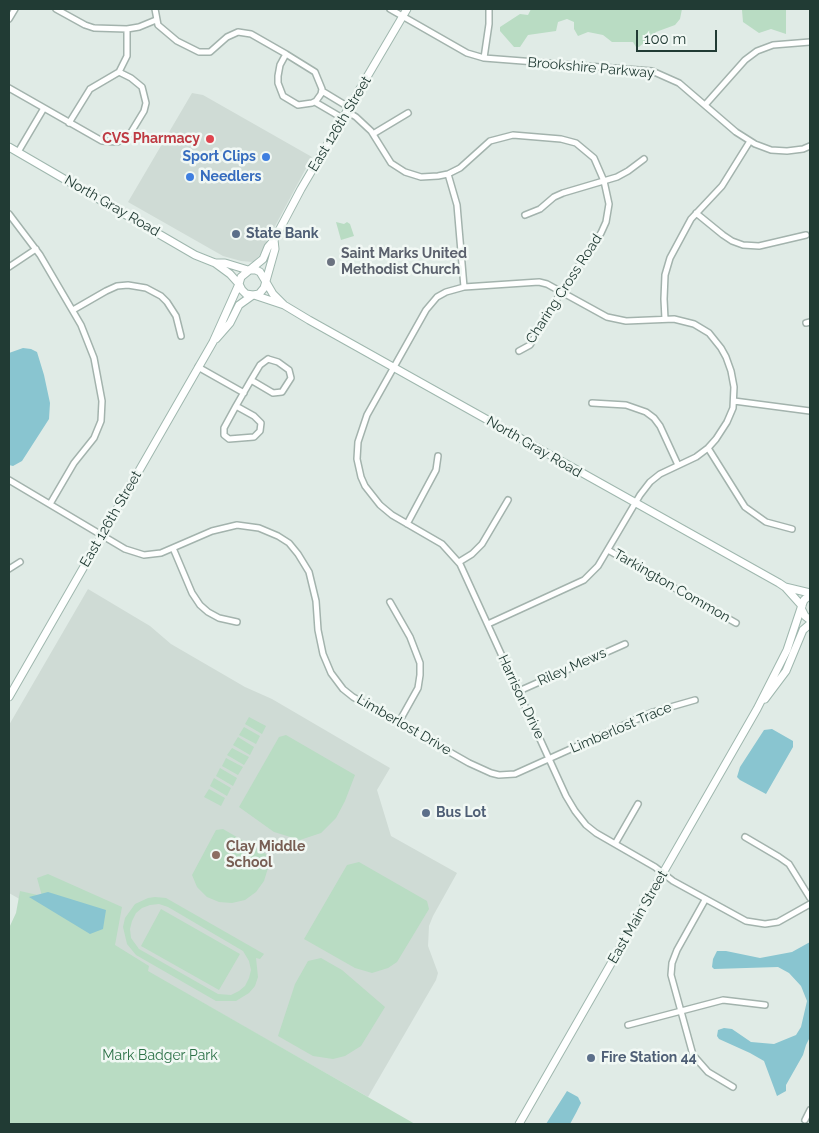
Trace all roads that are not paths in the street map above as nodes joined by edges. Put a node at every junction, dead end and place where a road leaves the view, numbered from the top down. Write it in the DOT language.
graph roads {
  1 [pos="14,9"];
  2 [pos="56,9"];
  3 [pos="155,9"];
  4 [pos="390,9"];
  5 [pos="407,9"];
  6 [pos="489,9"];
  7 [pos="403,16"];
  8 [pos="9,19"];
  9 [pos="156,20"];
  10 [pos="127,29"];
  11 [pos="810,42"];
  12 [pos="286,54"];
  13 [pos="484,58"];
  14 [pos="119,72"];
  15 [pos="9,88"];
  16 [pos="322,91"];
  17 [pos="315,102"];
  18 [pos="704,105"];
  19 [pos="44,108"];
  20 [pos="349,110"];
  21 [pos="408,113"];
  22 [pos="344,119"];
  23 [pos="69,122"];
  24 [pos="373,134"];
  25 [pos="750,141"];
  26 [pos="810,146"];
  27 [pos="9,147"];
  28 [pos="18,152"];
  29 [pos="644,158"];
  30 [pos="448,174"];
  31 [pos="604,182"];
  32 [pos="9,214"];
  33 [pos="696,214"];
  34 [pos="525,215"];
  35 [pos="806,235"];
  36 [pos="274,240"];
  37 [pos="36,249"];
  38 [pos="215,264"];
  39 [pos="9,267"];
  40 [pos="248,270"];
  41 [pos="266,282"];
  42 [pos="239,284"];
  43 [pos="464,287"];
  44 [pos="561,292"];
  45 [pos="253,295"];
  46 [pos="284,305"];
  47 [pos="73,310"];
  48 [pos="665,319"];
  49 [pos="181,336"];
  50 [pos="213,342"];
  51 [pos="519,351"];
  52 [pos="198,367"];
  53 [pos="394,368"];
  54 [pos="251,380"];
  55 [pos="244,393"];
  56 [pos="734,400"];
  57 [pos="592,403"];
  58 [pos="236,406"];
  59 [pos="810,411"];
  60 [pos="708,448"];
  61 [pos="438,456"];
  62 [pos="678,465"];
  63 [pos="9,480"];
  64 [pos="508,500"];
  65 [pos="50,504"];
  66 [pos="634,504"];
  67 [pos="407,524"];
  68 [pos="792,530"];
  69 [pos="102,536"];
  70 [pos="173,548"];
  71 [pos="608,550"];
  72 [pos="20,562"];
  73 [pos="459,562"];
  74 [pos="9,569"];
  75 [pos="785,587"];
  76 [pos="810,594"];
  77 [pos="390,602"];
  78 [pos="802,607"];
  79 [pos="810,620"];
  80 [pos="237,622"];
  81 [pos="736,623"];
  82 [pos="488,624"];
  83 [pos="810,624"];
  84 [pos="625,644"];
  85 [pos="519,691"];
  86 [pos="9,697"];
  87 [pos="695,700"];
  88 [pos="757,709"];
  89 [pos="399,722"];
  90 [pos="549,759"];
  91 [pos="638,804"];
  92 [pos="745,837"];
  93 [pos="615,844"];
  94 [pos="663,874"];
  95 [pos="810,898"];
  96 [pos="705,900"];
  97 [pos="810,904"];
  98 [pos="765,1005"];
  99 [pos="680,1010"];
  100 [pos="628,1025"];
  101 [pos="733,1087"];
  102 [pos="810,1110"];
  103 [pos="805,1120"];
  104 [pos="519,1124"];
  1 -- 8 [label="street"];
  2 -- 10 [label="street"];
  3 -- 9 [label="street"];
  4 -- 7 [label="street, Brookshire Parkway"];
  5 -- 7 [label="street, East 126th Street"];
  6 -- 13 [label="street"];
  7 -- 13 [label="street, Brookshire Parkway"];
  7 -- 20 [label="street, East 126th Street"];
  9 -- 10 [label="street"];
  9 -- 12 [label="street"];
  10 -- 14 [label="street"];
  11 -- 18 [label="street"];
  12 -- 16 [label="street"];
  12 -- 17 [label="street"];
  13 -- 18 [label="street, Brookshire Parkway"];
  14 -- 23 [label="street"];
  14 -- 23 [label="street"];
  15 -- 19 [label="street"];
  16 -- 17 [label="street"];
  16 -- 20 [label="street, Charing Cross Road"];
  17 -- 22 [label="street"];
  18 -- 25 [label="street, Brookshire Parkway"];
  19 -- 23 [label="street"];
  19 -- 28 [label="street"];
  20 -- 22 [label="street, East 126th Street"];
  20 -- 24 [label="street, Charing Cross Road"];
  21 -- 24 [label="street"];
  22 -- 36 [label="street, East 126th Street"];
  24 -- 30 [label="street, Charing Cross Road"];
  25 -- 26 [label="street, Brookshire Parkway"];
  25 -- 33 [label="street"];
  27 -- 28 [label="street, North Gray Road"];
  28 -- 38 [label="street, North Gray Road"];
  29 -- 31 [label="street"];
  30 -- 31 [label="street, Charing Cross Road"];
  30 -- 43 [label="street"];
  31 -- 34 [label="street"];
  31 -- 44 [label="street, Charing Cross Road"];
  32 -- 37 [label="street"];
  33 -- 35 [label="street"];
  33 -- 48 [label="street"];
  36 -- 40 [label="street, East 126th Street"];
  36 -- 41 [label="street, East 126th Street"];
  37 -- 39 [label="street"];
  37 -- 47 [label="street"];
  38 -- 40 [label="street, North Gray Road"];
  38 -- 42 [label="street, North Gray Road"];
  40 -- 41 [label="street"];
  40 -- 42 [label="street"];
  41 -- 45 [label="street"];
  41 -- 46 [label="street, North Gray Road"];
  42 -- 45 [label="street"];
  42 -- 50 [label="street, East 126th Street"];
  43 -- 44 [label="street"];
  43 -- 53 [label="street, Harrison Drive"];
  44 -- 48 [label="street"];
  44 -- 51 [label="street, Charing Cross Road"];
  45 -- 46 [label="street, North Gray Road"];
  45 -- 50 [label="street, East 126th Street"];
  46 -- 53 [label="street, North Gray Road"];
  47 -- 49 [label="street"];
  47 -- 65 [label="street"];
  48 -- 56 [label="street"];
  50 -- 52 [label="street, East 126th Street"];
  52 -- 55 [label="street"];
  52 -- 69 [label="street, East 126th Street"];
  53 -- 66 [label="street, North Gray Road"];
  53 -- 67 [label="street, Harrison Drive"];
  54 -- 54 [label="street"];
  54 -- 55 [label="street"];
  55 -- 58 [label="street"];
  56 -- 59 [label="street"];
  56 -- 60 [label="street"];
  57 -- 62 [label="street"];
  58 -- 58 [label="street"];
  60 -- 62 [label="street"];
  60 -- 68 [label="street"];
  61 -- 67 [label="street"];
  62 -- 66 [label="street"];
  63 -- 65 [label="street, Limberlost Drive"];
  64 -- 73 [label="street"];
  65 -- 69 [label="street, Limberlost Drive"];
  66 -- 71 [label="street"];
  66 -- 75 [label="street, North Gray Road"];
  67 -- 73 [label="street, Harrison Drive"];
  69 -- 70 [label="street, Limberlost Drive"];
  69 -- 86 [label="street, East 126th Street"];
  70 -- 80 [label="street"];
  70 -- 89 [label="street, Limberlost Drive"];
  71 -- 81 [label="street, Tarkington Common"];
  71 -- 82 [label="street"];
  72 -- 74 [label="street"];
  73 -- 82 [label="street, Harrison Drive"];
  75 -- 76 [label="street, North Gray Road"];
  75 -- 78 [label="street, North Gray Road"];
  76 -- 78 [label="street, East Main Street"];
  77 -- 89 [label="street"];
  78 -- 79 [label="street, North Gray Road"];
  78 -- 88 [label="street, East Main Street"];
  82 -- 85 [label="street, Harrison Drive"];
  83 -- 88 [label="street, East Main Street"];
  84 -- 85 [label="street, Riley Mews"];
  85 -- 90 [label="street, Harrison Drive"];
  87 -- 90 [label="street, Limberlost Trace"];
  88 -- 94 [label="street, East Main Street"];
  89 -- 90 [label="street, Limberlost Drive"];
  90 -- 93 [label="street, Harrison Drive"];
  91 -- 93 [label="street"];
  92 -- 95 [label="street"];
  93 -- 94 [label="street, Harrison Drive"];
  94 -- 96 [label="street, Harrison Drive"];
  94 -- 104 [label="street, East Main Street"];
  96 -- 97 [label="street, Harrison Drive"];
  96 -- 99 [label="street"];
  98 -- 99 [label="street"];
  99 -- 100 [label="street"];
  99 -- 101 [label="street"];
  102 -- 103 [label="street"];
}
